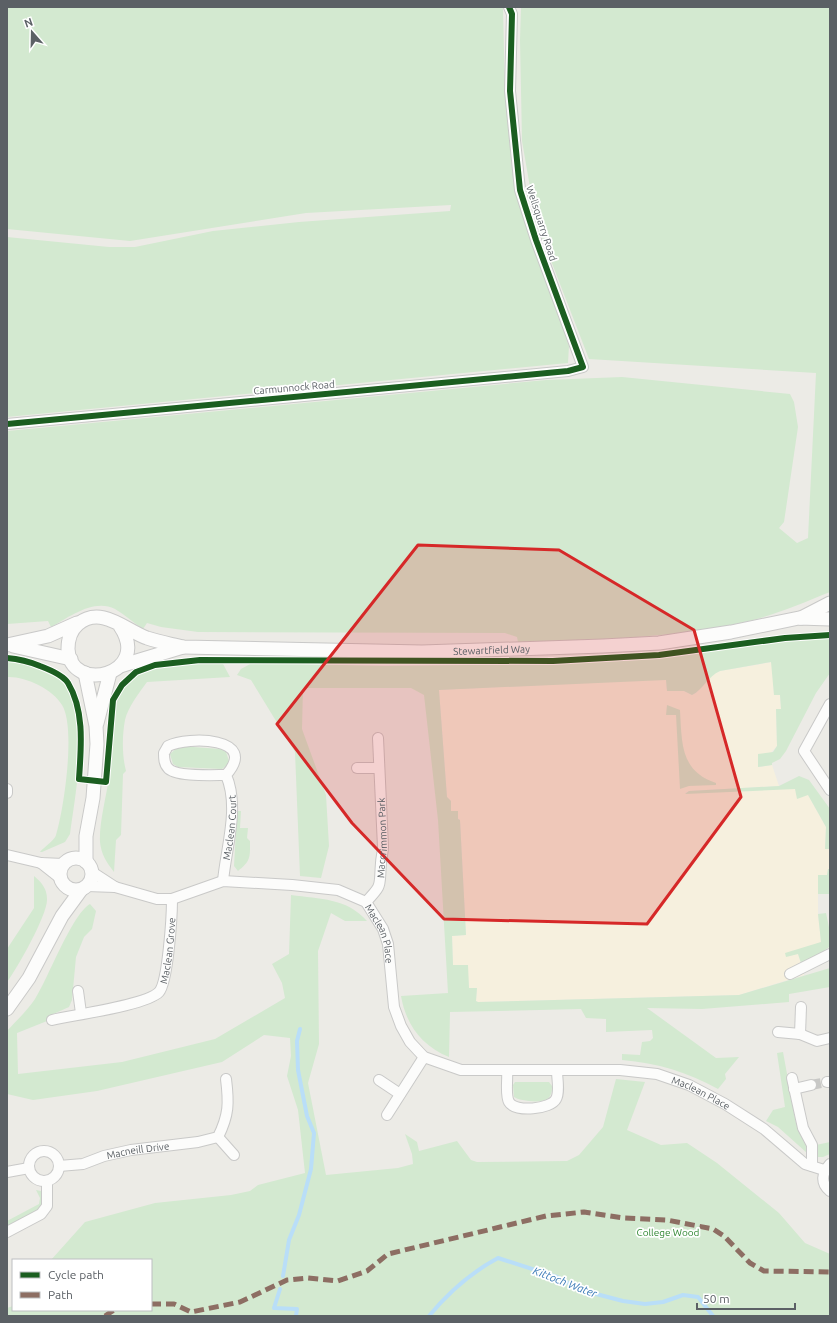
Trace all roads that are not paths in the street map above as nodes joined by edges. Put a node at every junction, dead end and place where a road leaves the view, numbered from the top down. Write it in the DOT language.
graph roads {
  1 [pos="509,7"];
  2 [pos="583,368"];
  3 [pos="7,424"];
  4 [pos="830,603"];
  5 [pos="799,618"];
  6 [pos="830,619"];
  7 [pos="82,621"];
  8 [pos="120,626"];
  9 [pos="7,645"];
  10 [pos="183,647"];
  11 [pos="71,659"];
  12 [pos="115,670"];
  13 [pos="85,673"];
  14 [pos="830,704"];
  15 [pos="96,726"];
  16 [pos="378,738"];
  17 [pos="357,768"];
  18 [pos="378,768"];
  19 [pos="226,775"];
  20 [pos="7,789"];
  21 [pos="830,790"];
  22 [pos="7,793"];
  23 [pos="7,855"];
  24 [pos="41,863"];
  25 [pos="79,864"];
  26 [pos="223,881"];
  27 [pos="62,882"];
  28 [pos="115,887"];
  29 [pos="84,888"];
  30 [pos="172,899"];
  31 [pos="366,902"];
  32 [pos="62,916"];
  33 [pos="830,954"];
  34 [pos="790,974"];
  35 [pos="78,992"];
  36 [pos="801,1007"];
  37 [pos="7,1009"];
  38 [pos="81,1013"];
  39 [pos="52,1020"];
  40 [pos="778,1032"];
  41 [pos="800,1034"];
  42 [pos="830,1038"];
  43 [pos="424,1057"];
  44 [pos="507,1071"];
  45 [pos="557,1071"];
  46 [pos="792,1078"];
  47 [pos="226,1079"];
  48 [pos="379,1080"];
  49 [pos="811,1085"];
  50 [pos="794,1089"];
  51 [pos="400,1094"];
  52 [pos="387,1115"];
  53 [pos="218,1137"];
  54 [pos="234,1155"];
  55 [pos="59,1166"];
  56 [pos="812,1166"];
  57 [pos="827,1167"];
  58 [pos="29,1168"];
  59 [pos="7,1172"];
  60 [pos="47,1181"];
  61 [pos="830,1191"];
  62 [pos="7,1232"];
  1 -- 2 [label="street, Wellsquarry Road"];
  2 -- 3 [label="street, Carmunnock Road"];
  4 -- 5 [label="street, Stewartfield Way"];
  5 -- 6 [label="street, Stewartfield Way"];
  5 -- 10 [label="street, Stewartfield Way"];
  7 -- 8 [label="street"];
  7 -- 9 [label="street"];
  7 -- 11 [label="street"];
  8 -- 10 [label="street, Stewartfield Way"];
  8 -- 12 [label="street"];
  9 -- 11 [label="street"];
  10 -- 12 [label="street, Stewartfield Way"];
  11 -- 13 [label="street"];
  12 -- 13 [label="street"];
  12 -- 15 [label="street"];
  13 -- 15 [label="street"];
  14 -- 21 [label="street"];
  15 -- 25 [label="street"];
  16 -- 18 [label="street, Maccrimmon Park"];
  17 -- 18 [label="street"];
  18 -- 31 [label="street, Maccrimmon Park"];
  19 -- 19 [label="street"];
  19 -- 26 [label="street, Maclean Court"];
  20 -- 22 [label="street"];
  23 -- 24 [label="street"];
  24 -- 25 [label="street"];
  24 -- 27 [label="street"];
  25 -- 27 [label="street"];
  25 -- 28 [label="street, Maclean Place"];
  25 -- 29 [label="street"];
  26 -- 30 [label="street, Maclean Place"];
  26 -- 31 [label="street, Maclean Place"];
  27 -- 29 [label="street"];
  27 -- 32 [label="street"];
  28 -- 29 [label="street, Maclean Place"];
  28 -- 30 [label="street, Maclean Place"];
  29 -- 32 [label="street"];
  30 -- 38 [label="street, Maclean Grove"];
  31 -- 43 [label="street, Maclean Place"];
  32 -- 37 [label="street"];
  33 -- 34 [label="street"];
  35 -- 38 [label="street"];
  36 -- 41 [label="street"];
  38 -- 39 [label="street, Maclean Grove"];
  40 -- 41 [label="street"];
  41 -- 42 [label="street"];
  43 -- 44 [label="street, Maclean Place"];
  43 -- 51 [label="street"];
  44 -- 45 [label="street, Maclean Place"];
  44 -- 45 [label="street"];
  45 -- 56 [label="street, Maclean Place"];
  46 -- 50 [label="street"];
  47 -- 53 [label="street"];
  48 -- 51 [label="street"];
  49 -- 50 [label="street"];
  50 -- 56 [label="street"];
  51 -- 52 [label="street"];
  53 -- 54 [label="street"];
  53 -- 55 [label="street, Macneill Drive"];
  55 -- 58 [label="street"];
  55 -- 60 [label="street"];
  56 -- 57 [label="street, Maclean Place"];
  57 -- 61 [label="street, Maclean Place"];
  58 -- 59 [label="street"];
  58 -- 60 [label="street"];
  60 -- 62 [label="street"];
}
